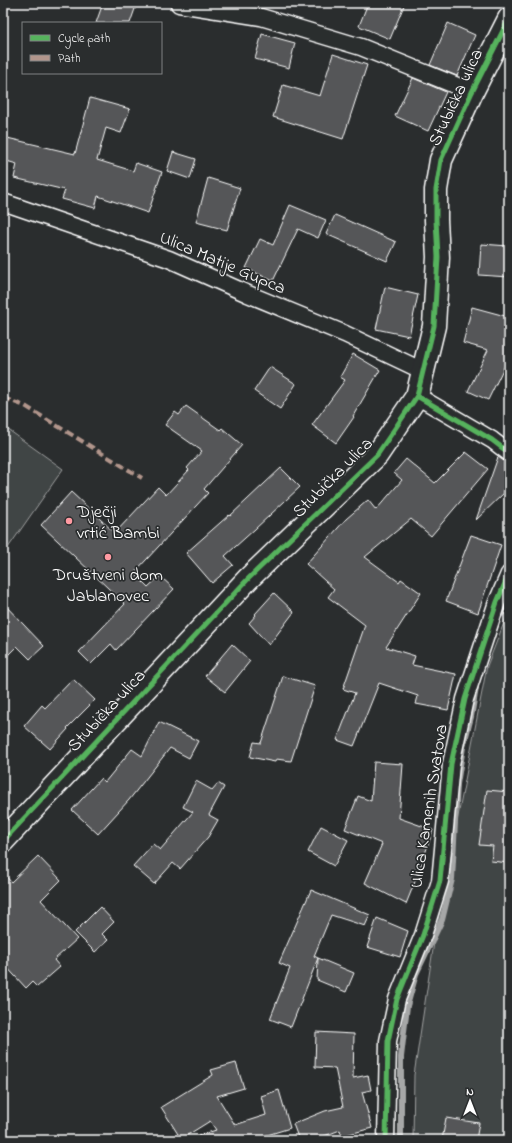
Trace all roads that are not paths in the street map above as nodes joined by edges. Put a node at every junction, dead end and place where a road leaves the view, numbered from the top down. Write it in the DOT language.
graph roads {
  1 [pos="179,4"];
  2 [pos="509,18"];
  3 [pos="472,92"];
  4 [pos="3,202"];
  5 [pos="423,371"];
  6 [pos="417,396"];
  7 [pos="509,453"];
  8 [pos="509,574"];
  9 [pos="3,841"];
  10 [pos="386,1140"];
  1 -- 3 [label="street"];
  2 -- 3 [label="main road, Stubička ulica"];
  3 -- 5 [label="main road, Stubička ulica"];
  4 -- 5 [label="street, Ulica Matije Gupca"];
  5 -- 6 [label="main road, Stubička ulica"];
  6 -- 7 [label="street"];
  6 -- 9 [label="main road, Stubička ulica"];
  8 -- 10 [label="street, Ulica Kamenih Svatova"];
}
